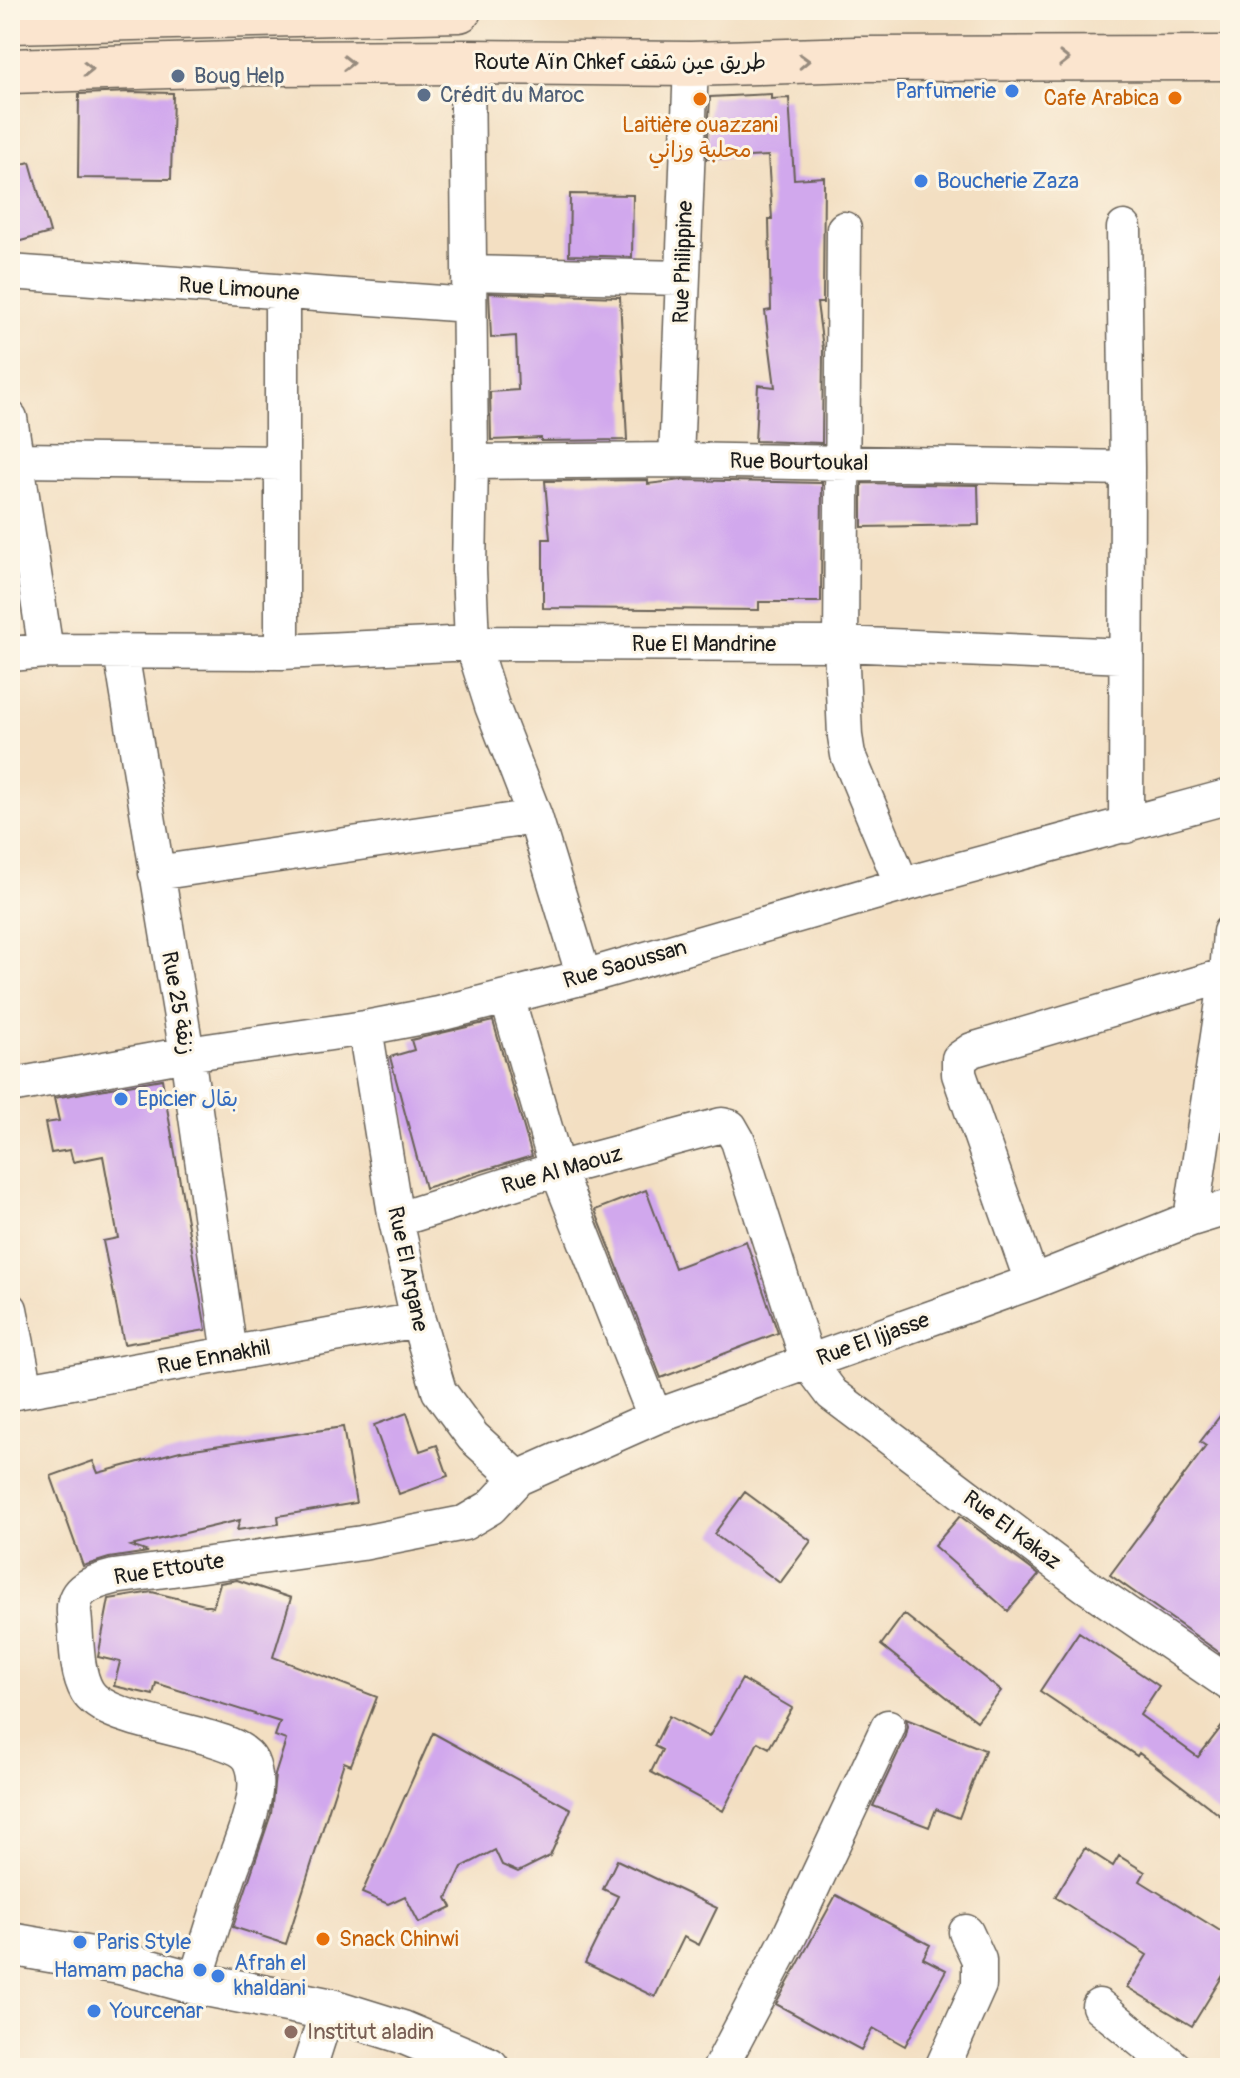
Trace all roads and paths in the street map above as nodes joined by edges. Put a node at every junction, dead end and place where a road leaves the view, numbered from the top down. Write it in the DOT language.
graph roads {
  1 [pos="459,10"];
  2 [pos="345,12"];
  3 [pos="67,14"];
  4 [pos="10,21"];
  5 [pos="1230,58"];
  6 [pos="467,62"];
  7 [pos="691,64"];
  8 [pos="10,71"];
  9 [pos="1124,228"];
  10 [pos="844,229"];
  11 [pos="10,272"];
  12 [pos="682,278"];
  13 [pos="470,289"];
  14 [pos="282,293"];
  15 [pos="10,418"];
  16 [pos="16,460"];
  17 [pos="676,460"];
  18 [pos="471,462"];
  19 [pos="282,463"];
  20 [pos="841,463"];
  21 [pos="1127,468"];
  22 [pos="472,643"];
  23 [pos="841,644"];
  24 [pos="46,651"];
  25 [pos="121,652"];
  26 [pos="282,652"];
  27 [pos="10,654"];
  28 [pos="1126,656"];
  29 [pos="1230,796"];
  30 [pos="535,817"];
  31 [pos="1126,826"];
  32 [pos="156,873"];
  33 [pos="902,885"];
  34 [pos="1230,932"];
  35 [pos="1227,975"];
  36 [pos="584,977"];
  37 [pos="507,997"];
  38 [pos="365,1028"];
  39 [pos="187,1054"];
  40 [pos="10,1086"];
  41 [pos="730,1127"];
  42 [pos="557,1169"];
  43 [pos="1230,1207"];
  44 [pos="1191,1219"];
  45 [pos="396,1220"];
  46 [pos="1032,1282"];
  47 [pos="10,1309"];
  48 [pos="418,1320"];
  49 [pos="230,1354"];
  50 [pos="808,1362"];
  51 [pos="18,1391"];
  52 [pos="655,1417"];
  53 [pos="518,1478"];
  54 [pos="1230,1684"];
  55 [pos="888,1727"];
  56 [pos="966,1932"];
  57 [pos="10,1944"];
  58 [pos="195,1983"];
  59 [pos="1099,2006"];
  60 [pos="328,2009"];
  61 [pos="309,2068"];
  62 [pos="488,2068"];
  63 [pos="720,2068"];
  64 [pos="942,2068"];
  65 [pos="1175,2068"];
  1 -- 2 [label="main road"];
  2 -- 3 [label="main road"];
  3 -- 4 [label="main road"];
  7 -- 5 [label="main road, Route Aïn Chkef طريق عين شقف, one-way"];
  6 -- 7 [label="main road, Route Aïn Chkef طريق عين شقف"];
  8 -- 6 [label="main road, Route Aïn Chkef طريق عين شقف, one-way"];
  6 -- 13 [label="street"];
  7 -- 12 [label="street, Rue Philippine"];
  9 -- 21 [label="street"];
  10 -- 20 [label="street"];
  11 -- 14 [label="street, Rue Limoune"];
  12 -- 13 [label="street, Rue Limoune"];
  12 -- 17 [label="street, Rue Philippine"];
  13 -- 14 [label="street, Rue Limoune"];
  13 -- 18 [label="street"];
  14 -- 19 [label="street"];
  15 -- 16 [label="street"];
  16 -- 19 [label="street"];
  16 -- 24 [label="street"];
  17 -- 18 [label="street, Rue Bourtoukal"];
  17 -- 20 [label="street, Rue Bourtoukal"];
  18 -- 22 [label="street"];
  19 -- 26 [label="street"];
  20 -- 21 [label="street, Rue Bourtoukal"];
  20 -- 23 [label="street"];
  21 -- 28 [label="street"];
  22 -- 23 [label="street, Rue El Mandrine"];
  22 -- 26 [label="street, Rue El Mandrine"];
  22 -- 30 [label="street"];
  23 -- 28 [label="street, Rue El Mandrine"];
  23 -- 33 [label="street"];
  24 -- 25 [label="street, Rue El Mandrine"];
  24 -- 27 [label="street, Rue El Mandrine"];
  25 -- 26 [label="street, Rue El Mandrine"];
  25 -- 32 [label="street, Rue 25 زنقة"];
  28 -- 31 [label="street"];
  29 -- 31 [label="street, Rue Saoussan"];
  30 -- 32 [label="street"];
  30 -- 36 [label="street"];
  31 -- 33 [label="street, Rue Saoussan"];
  32 -- 39 [label="street, Rue 25 زنقة"];
  33 -- 36 [label="street, Rue Saoussan"];
  34 -- 35 [label="street"];
  35 -- 44 [label="street"];
  35 -- 46 [label="street"];
  36 -- 37 [label="street, Rue Saoussan"];
  37 -- 38 [label="street, Rue Saoussan"];
  37 -- 42 [label="street"];
  38 -- 39 [label="street, Rue Saoussan"];
  38 -- 45 [label="street, Rue El Argane"];
  39 -- 40 [label="street, Rue Saoussan"];
  39 -- 49 [label="street, Rue 25 زنقة"];
  41 -- 42 [label="street, Rue Al Maouz"];
  41 -- 50 [label="street, Rue El Kakaz"];
  42 -- 45 [label="street, Rue Al Maouz"];
  42 -- 52 [label="street"];
  43 -- 44 [label="street, Rue El Ijjasse"];
  44 -- 46 [label="street, Rue El Ijjasse"];
  45 -- 48 [label="street, Rue El Argane"];
  46 -- 50 [label="street, Rue El Ijjasse"];
  47 -- 51 [label="street"];
  48 -- 49 [label="street, Rue Ennakhil"];
  48 -- 53 [label="street, Rue El Argane"];
  49 -- 51 [label="street, Rue Ennakhil"];
  50 -- 52 [label="street, Rue El Ijjasse"];
  50 -- 54 [label="street, Rue El Kakaz"];
  52 -- 53 [label="street, Rue El Ijjasse"];
  53 -- 58 [label="street, Rue Ettoute"];
  55 -- 63 [label="street"];
  56 -- 64 [label="street"];
  57 -- 58 [label="street"];
  58 -- 60 [label="street"];
  59 -- 65 [label="street"];
  60 -- 61 [label="street"];
  60 -- 62 [label="street"];
}
